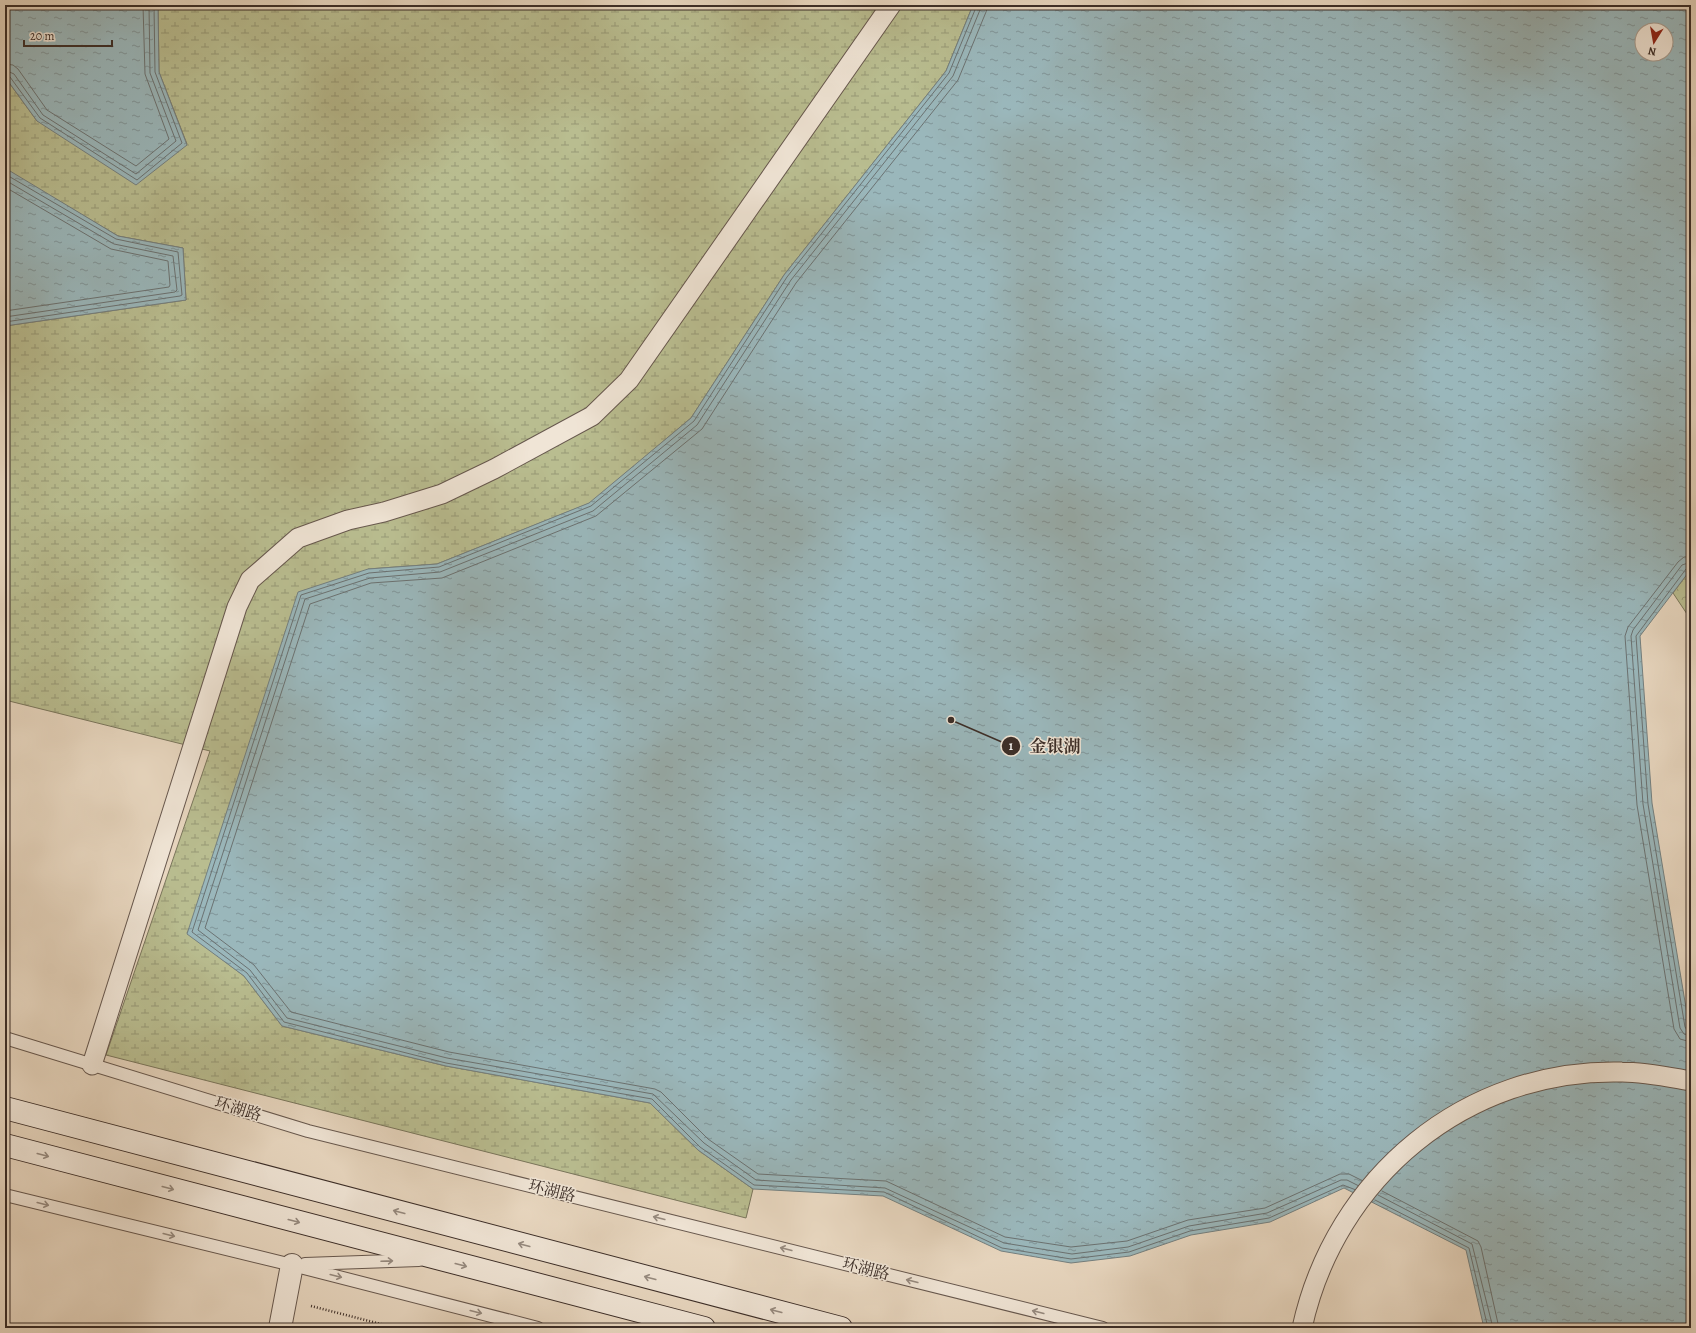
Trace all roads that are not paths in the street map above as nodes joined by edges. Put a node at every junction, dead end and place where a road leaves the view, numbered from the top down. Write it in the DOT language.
graph roads {
  1 [pos="891,5"];
  2 [pos="5,1038"];
  3 [pos="92,1065"];
  4 [pos="1691,1081"];
  5 [pos="5,1108"];
  6 [pos="5,1145"];
  7 [pos="5,1195"];
  8 [pos="438,1259"];
  9 [pos="292,1265"];
  10 [pos="280,1328"];
  11 [pos="538,1328"];
  12 [pos="704,1328"];
  13 [pos="841,1328"];
  14 [pos="1103,1328"];
  15 [pos="1302,1328"];
  1 -- 3 [label="street"];
  2 -- 3 [label="lane, 环湖路"];
  14 -- 3 [label="lane, 环湖路, one-way"];
  4 -- 15 [label="street"];
  13 -- 5 [label="main road, one-way"];
  6 -- 8 [label="main road, one-way"];
  7 -- 9 [label="lane, one-way"];
  9 -- 8 [label="lane, one-way"];
  8 -- 12 [label="main road, one-way"];
  9 -- 10 [label="main road"];
  9 -- 11 [label="lane, one-way"];
}
